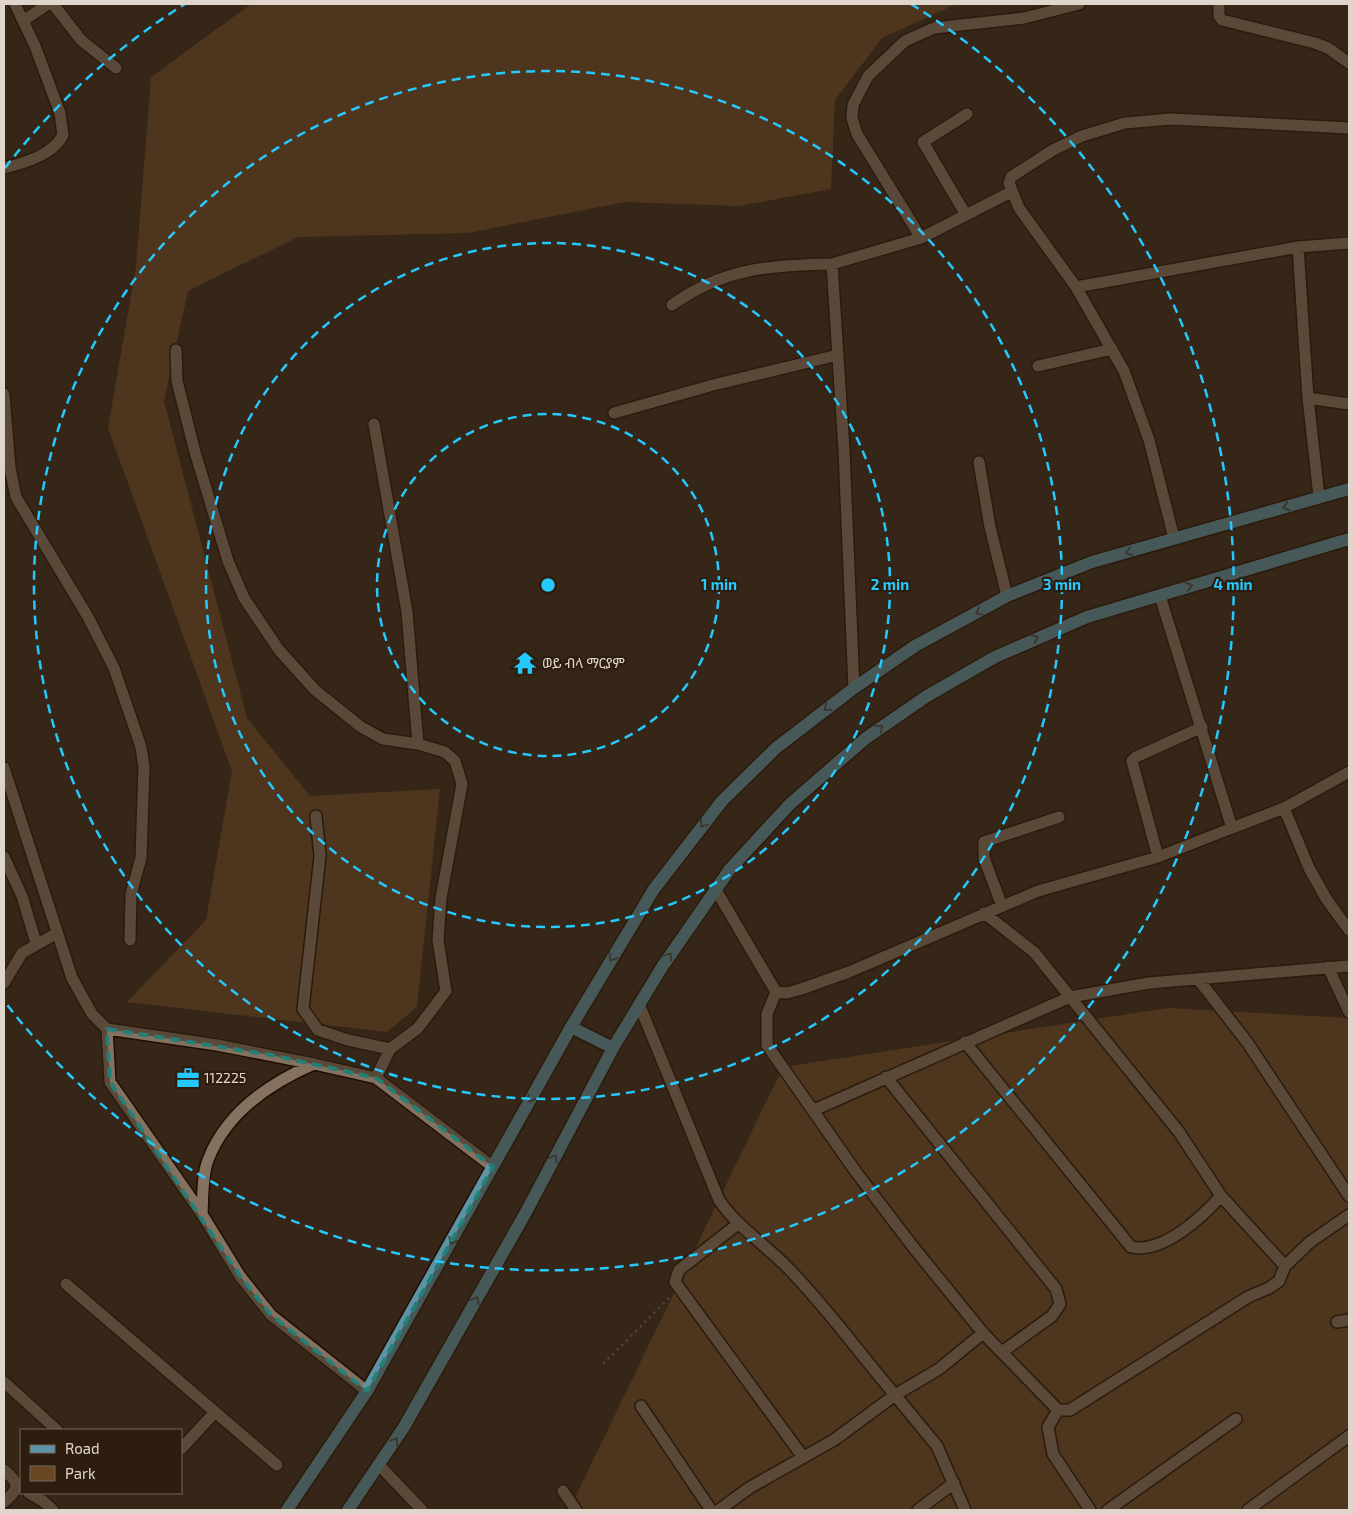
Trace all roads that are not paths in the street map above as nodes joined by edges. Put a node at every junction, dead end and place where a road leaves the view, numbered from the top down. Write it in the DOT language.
graph roads {
  1 [pos="15,4"];
  2 [pos="48,4"];
  3 [pos="53,4"];
  4 [pos="1079,4"];
  5 [pos="1219,4"];
  6 [pos="23,21"];
  7 [pos="1349,63"];
  8 [pos="116,68"];
  9 [pos="967,114"];
  10 [pos="1349,128"];
  11 [pos="4,168"];
  12 [pos="1011,192"];
  13 [pos="966,215"];
  14 [pos="921,238"];
  15 [pos="1349,243"];
  16 [pos="1298,247"];
  17 [pos="832,264"];
  18 [pos="1076,287"];
  19 [pos="672,305"];
  20 [pos="1112,349"];
  21 [pos="176,350"];
  22 [pos="838,355"];
  23 [pos="1038,366"];
  24 [pos="4,394"];
  25 [pos="1308,398"];
  26 [pos="1349,404"];
  27 [pos="614,413"];
  28 [pos="374,424"];
  29 [pos="979,462"];
  30 [pos="1349,489"];
  31 [pos="1319,497"];
  32 [pos="1174,538"];
  33 [pos="1349,539"];
  34 [pos="1007,596"];
  35 [pos="1160,596"];
  36 [pos="854,688"];
  37 [pos="1202,728"];
  38 [pos="418,744"];
  39 [pos="4,768"];
  40 [pos="1349,772"];
  41 [pos="1284,808"];
  42 [pos="316,816"];
  43 [pos="1059,817"];
  44 [pos="1232,828"];
  45 [pos="4,857"];
  46 [pos="1158,857"];
  47 [pos="716,890"];
  48 [pos="1002,906"];
  49 [pos="984,913"];
  50 [pos="1349,930"];
  51 [pos="57,933"];
  52 [pos="130,940"];
  53 [pos="36,944"];
  54 [pos="1349,966"];
  55 [pos="1328,967"];
  56 [pos="1198,979"];
  57 [pos="4,983"];
  58 [pos="776,992"];
  59 [pos="1070,997"];
  60 [pos="640,1004"];
  61 [pos="1349,1012"];
  62 [pos="571,1026"];
  63 [pos="107,1029"];
  64 [pos="965,1042"];
  65 [pos="613,1048"];
  66 [pos="390,1049"];
  67 [pos="314,1064"];
  68 [pos="886,1077"];
  69 [pos="376,1078"];
  70 [pos="814,1110"];
  71 [pos="493,1167"];
  72 [pos="1221,1196"];
  73 [pos="1349,1196"];
  74 [pos="202,1214"];
  75 [pos="1349,1215"];
  76 [pos="738,1224"];
  77 [pos="1285,1266"];
  78 [pos="66,1284"];
  79 [pos="1349,1320"];
  80 [pos="1337,1322"];
  81 [pos="983,1333"];
  82 [pos="1002,1352"];
  83 [pos="4,1382"];
  84 [pos="367,1391"];
  85 [pos="895,1395"];
  86 [pos="641,1406"];
  87 [pos="1058,1410"];
  88 [pos="216,1412"];
  89 [pos="1236,1420"];
  90 [pos="56,1429"];
  91 [pos="1349,1436"];
  92 [pos="182,1448"];
  93 [pos="803,1457"];
  94 [pos="277,1464"];
  95 [pos="379,1465"];
  96 [pos="4,1470"];
  97 [pos="954,1483"];
  98 [pos="19,1487"];
  99 [pos="563,1491"];
  100 [pos="31,1494"];
  101 [pos="4,1502"];
  102 [pos="53,1510"];
  103 [pos="287,1510"];
  104 [pos="348,1510"];
  105 [pos="422,1510"];
  106 [pos="576,1510"];
  107 [pos="711,1510"];
  108 [pos="719,1510"];
  109 [pos="918,1510"];
  110 [pos="964,1510"];
  111 [pos="1090,1510"];
  112 [pos="1108,1510"];
  113 [pos="1248,1510"];
  1 -- 6 [label="street"];
  2 -- 6 [label="street"];
  3 -- 8 [label="street"];
  4 -- 14 [label="street"];
  5 -- 7 [label="street"];
  6 -- 11 [label="street"];
  9 -- 13 [label="street"];
  10 -- 12 [label="street"];
  12 -- 13 [label="street"];
  12 -- 18 [label="street"];
  13 -- 14 [label="street"];
  14 -- 17 [label="street"];
  15 -- 16 [label="street"];
  16 -- 18 [label="street"];
  16 -- 25 [label="street"];
  17 -- 19 [label="street"];
  17 -- 22 [label="street"];
  18 -- 20 [label="street"];
  20 -- 23 [label="street"];
  20 -- 32 [label="street"];
  21 -- 38 [label="street"];
  22 -- 27 [label="street"];
  22 -- 36 [label="street"];
  24 -- 52 [label="street"];
  25 -- 26 [label="street"];
  25 -- 31 [label="street"];
  28 -- 38 [label="street"];
  29 -- 34 [label="street"];
  30 -- 31 [label="main road"];
  31 -- 32 [label="main road, one-way"];
  32 -- 34 [label="main road, one-way"];
  35 -- 33 [label="main road, one-way"];
  34 -- 36 [label="main road, one-way"];
  35 -- 37 [label="street"];
  47 -- 35 [label="main road, one-way"];
  36 -- 62 [label="main road, one-way"];
  37 -- 44 [label="street"];
  37 -- 46 [label="street"];
  38 -- 66 [label="street"];
  39 -- 51 [label="street"];
  40 -- 41 [label="street"];
  41 -- 44 [label="street"];
  41 -- 50 [label="street"];
  42 -- 66 [label="street"];
  43 -- 48 [label="street"];
  44 -- 46 [label="street"];
  45 -- 53 [label="street"];
  46 -- 48 [label="street"];
  47 -- 58 [label="street"];
  60 -- 47 [label="main road, one-way"];
  48 -- 49 [label="street"];
  49 -- 58 [label="street"];
  49 -- 59 [label="street"];
  51 -- 53 [label="street"];
  51 -- 63 [label="street"];
  53 -- 57 [label="street"];
  54 -- 55 [label="street"];
  55 -- 56 [label="street"];
  55 -- 61 [label="street"];
  56 -- 59 [label="street"];
  56 -- 73 [label="street"];
  58 -- 70 [label="street"];
  59 -- 64 [label="street"];
  59 -- 72 [label="street"];
  60 -- 65 [label="main road"];
  60 -- 76 [label="street"];
  62 -- 65 [label="main road"];
  62 -- 71 [label="main road, one-way"];
  63 -- 67 [label="street"];
  63 -- 74 [label="street"];
  64 -- 68 [label="street"];
  64 -- 72 [label="street"];
  95 -- 65 [label="main road, one-way"];
  66 -- 69 [label="street"];
  67 -- 69 [label="street"];
  67 -- 74 [label="street"];
  68 -- 70 [label="street"];
  68 -- 82 [label="street"];
  69 -- 71 [label="street"];
  70 -- 81 [label="street"];
  71 -- 84 [label="main road, one-way"];
  72 -- 77 [label="street"];
  74 -- 84 [label="street"];
  75 -- 77 [label="street"];
  76 -- 85 [label="street"];
  76 -- 93 [label="street"];
  77 -- 87 [label="street"];
  78 -- 88 [label="street"];
  79 -- 80 [label="street"];
  81 -- 82 [label="street"];
  81 -- 85 [label="street"];
  82 -- 87 [label="street"];
  83 -- 90 [label="street"];
  84 -- 103 [label="main road"];
  85 -- 93 [label="street"];
  85 -- 97 [label="street"];
  86 -- 107 [label="street"];
  87 -- 111 [label="street"];
  88 -- 92 [label="street"];
  88 -- 94 [label="street"];
  89 -- 112 [label="street"];
  91 -- 113 [label="street"];
  93 -- 108 [label="street"];
  95 -- 104 [label="main road"];
  95 -- 105 [label="street"];
  96 -- 98 [label="street"];
  97 -- 109 [label="street"];
  97 -- 110 [label="street"];
  98 -- 101 [label="street"];
  99 -- 106 [label="street"];
  100 -- 102 [label="street"];
}
